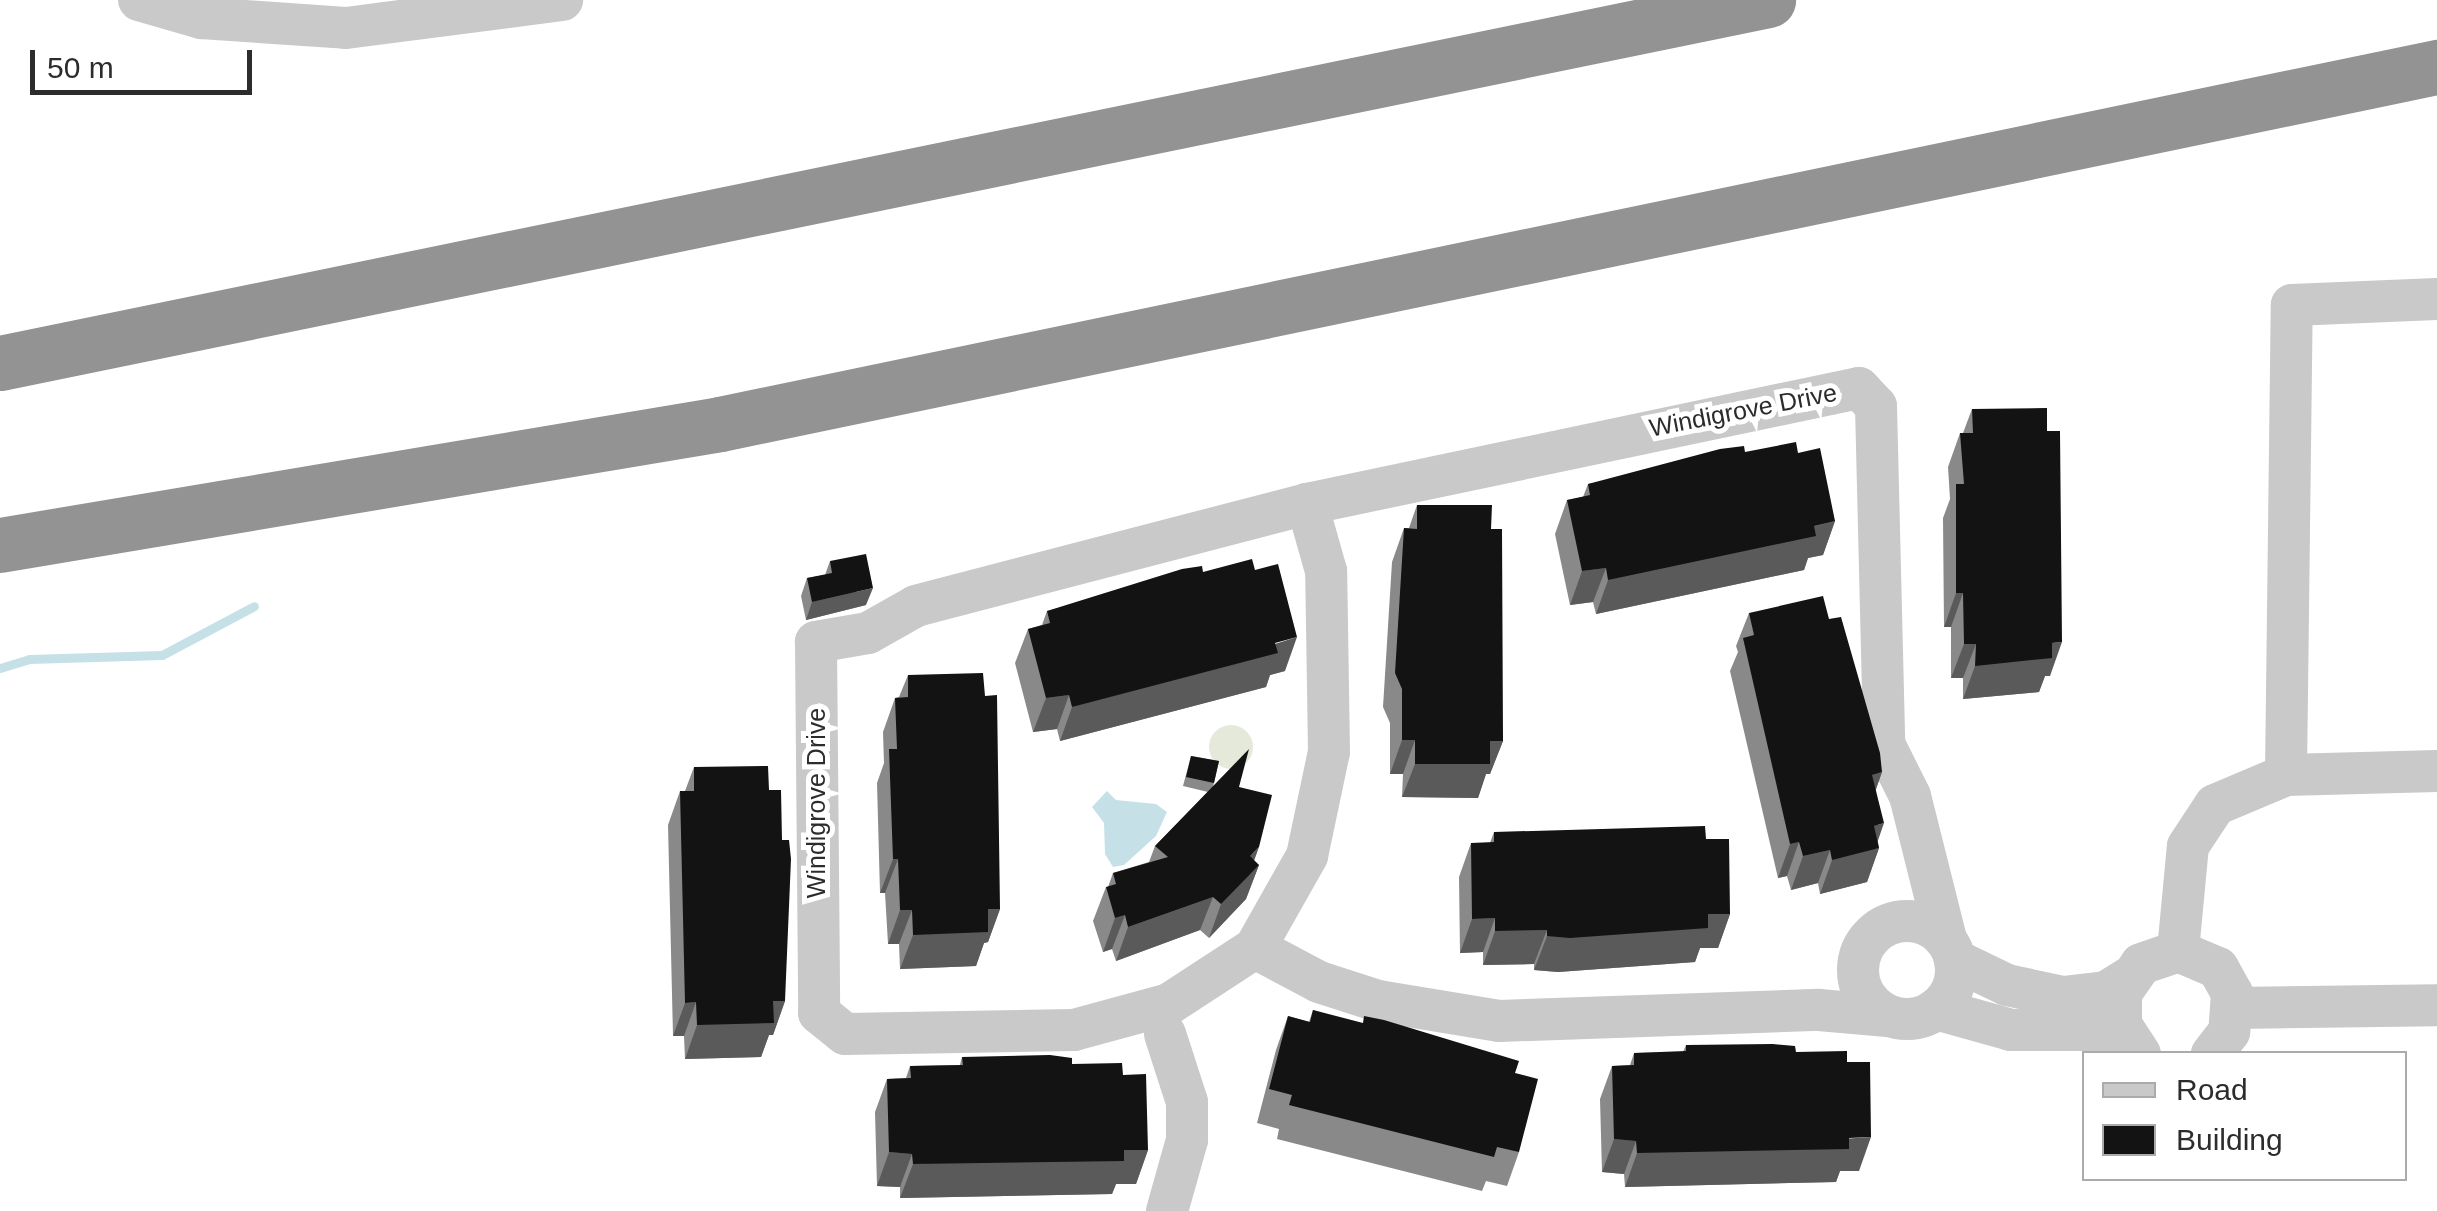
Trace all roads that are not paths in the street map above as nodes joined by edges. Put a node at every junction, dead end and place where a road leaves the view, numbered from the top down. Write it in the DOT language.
graph roads {
  1 [pos="139,0"];
  2 [pos="562,0"];
  3 [pos="1768,0"];
  4 [pos="2437,67"];
  5 [pos="2437,299"];
  6 [pos="0,363"];
  7 [pos="1307,504"];
  8 [pos="0,545"];
  9 [pos="2437,770"];
  10 [pos="2286,775"];
  11 [pos="1926,880"];
  12 [pos="1896,921"];
  13 [pos="1255,948"];
  14 [pos="1951,950"];
  15 [pos="2178,952"];
  16 [pos="1858,970"];
  17 [pos="2128,978"];
  18 [pos="2437,1005"];
  19 [pos="2234,1008"];
  20 [pos="1936,1009"];
  21 [pos="1819,1010"];
  22 [pos="1888,1016"];
  23 [pos="1166,1034"];
  24 [pos="2134,1047"];
  25 [pos="2214,1051"];
  26 [pos="1167,1211"];
  1 -- 2 [label="street"];
  3 -- 6 [label="highway"];
  4 -- 8 [label="highway"];
  5 -- 10 [label="street"];
  7 -- 11 [label="street, Windigrove Drive"];
  7 -- 13 [label="street, Windigrove Drive"];
  7 -- 13 [label="street, Windigrove Drive"];
  9 -- 10 [label="street"];
  10 -- 15 [label="street"];
  11 -- 12 [label="street"];
  11 -- 14 [label="street, Windigrove Drive"];
  12 -- 14 [label="street"];
  12 -- 16 [label="street"];
  13 -- 21 [label="street"];
  14 -- 17 [label="street"];
  14 -- 20 [label="street"];
  15 -- 17 [label="street"];
  15 -- 19 [label="street"];
  16 -- 21 [label="street"];
  16 -- 22 [label="street"];
  17 -- 24 [label="street"];
  18 -- 19 [label="street"];
  19 -- 25 [label="street"];
  20 -- 22 [label="street"];
  20 -- 24 [label="street"];
  21 -- 22 [label="street"];
  23 -- 26 [label="street"];
}
